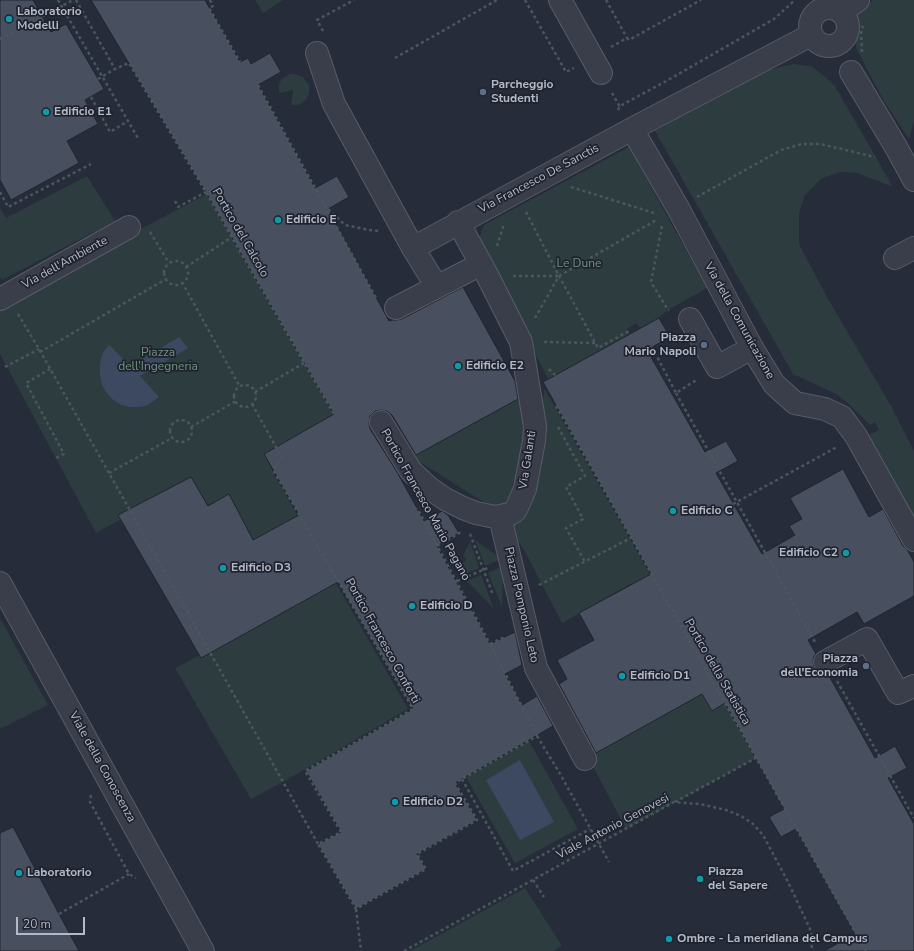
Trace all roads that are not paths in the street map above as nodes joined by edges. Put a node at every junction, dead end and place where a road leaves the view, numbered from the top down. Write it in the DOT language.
graph roads {
  1 [pos="560,0"];
  2 [pos="850,6"];
  3 [pos="846,36"];
  4 [pos="816,39"];
  5 [pos="317,53"];
  6 [pos="851,72"];
  7 [pos="601,73"];
  8 [pos="632,129"];
  9 [pos="914,180"];
  10 [pos="458,222"];
  11 [pos="138,226"];
  12 [pos="413,248"];
  13 [pos="484,270"];
  14 [pos="437,287"];
  15 [pos="3,297"];
  16 [pos="396,308"];
  17 [pos="690,320"];
  18 [pos="752,348"];
  19 [pos="381,422"];
  20 [pos="500,517"];
  21 [pos="914,540"];
  22 [pos="0,584"];
  23 [pos="826,662"];
  24 [pos="914,686"];
  25 [pos="586,759"];
  26 [pos="203,951"];
  1 -- 7 [label="street"];
  2 -- 3 [label="street"];
  2 -- 4 [label="street"];
  3 -- 4 [label="street"];
  3 -- 6 [label="street"];
  4 -- 6 [label="street"];
  4 -- 8 [label="street, Via Francesco De Sanctis"];
  5 -- 12 [label="street"];
  6 -- 9 [label="street"];
  8 -- 10 [label="street, Via Francesco De Sanctis"];
  8 -- 18 [label="street, Via della Comunicazione"];
  10 -- 12 [label="street, Via Francesco De Sanctis"];
  10 -- 13 [label="street, Via Galanti"];
  11 -- 15 [label="street, Via dell'Ambiente"];
  12 -- 14 [label="street"];
  13 -- 14 [label="street"];
  13 -- 20 [label="street, Via Galanti"];
  14 -- 16 [label="street"];
  17 -- 18 [label="street"];
  18 -- 21 [label="street, Via della Comunicazione"];
  19 -- 20 [label="street"];
  20 -- 25 [label="street, Piazza Pomponio Leto"];
  22 -- 26 [label="street, Viale della Conoscenza"];
  23 -- 24 [label="street"];
}
